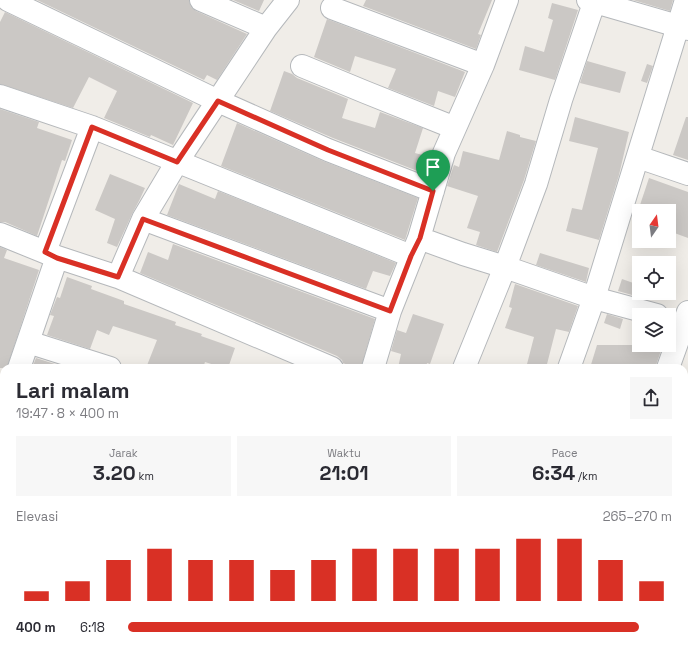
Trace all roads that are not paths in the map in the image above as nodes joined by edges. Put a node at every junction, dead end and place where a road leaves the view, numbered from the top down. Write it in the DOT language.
graph roads {
  1 [pos="8,0"];
  2 [pos="201,0"];
  3 [pos="288,0"];
  4 [pos="507,0"];
  5 [pos="686,0"];
  6 [pos="592,1"];
  7 [pos="332,8"];
  8 [pos="266,28"];
  9 [pos="683,28"];
  10 [pos="483,65"];
  11 [pos="302,66"];
  12 [pos="0,96"];
  13 [pos="218,101"];
  14 [pos="92,127"];
  15 [pos="456,128"];
  16 [pos="638,157"];
  17 [pos="177,162"];
  18 [pos="688,174"];
  19 [pos="433,191"];
  20 [pos="143,219"];
  21 [pos="0,234"];
  22 [pos="415,247"];
  23 [pos="51,255"];
  24 [pos="505,267"];
  25 [pos="118,277"];
  26 [pos="594,298"];
  27 [pos="632,308"];
  28 [pos="390,311"];
  29 [pos="682,319"];
  30 [pos="28,342"];
  31 [pos="20,364"];
  32 [pos="97,364"];
  33 [pos="323,364"];
  34 [pos="374,364"];
  35 [pos="466,364"];
  36 [pos="570,364"];
  37 [pos="669,364"];
  1 -- 13 [label="street"];
  2 -- 8 [label="street"];
  3 -- 8 [label="street"];
  4 -- 10 [label="street"];
  5 -- 9 [label="street"];
  6 -- 9 [label="street"];
  6 -- 24 [label="street"];
  7 -- 10 [label="street"];
  8 -- 13 [label="street"];
  9 -- 16 [label="street"];
  10 -- 15 [label="street"];
  11 -- 15 [label="street"];
  12 -- 14 [label="street"];
  13 -- 17 [label="street"];
  13 -- 19 [label="street"];
  14 -- 17 [label="street"];
  14 -- 23 [label="street"];
  15 -- 19 [label="street"];
  16 -- 18 [label="street"];
  16 -- 26 [label="street"];
  17 -- 20 [label="street"];
  17 -- 22 [label="street"];
  19 -- 22 [label="street"];
  20 -- 25 [label="street"];
  20 -- 28 [label="street"];
  21 -- 23 [label="street"];
  22 -- 24 [label="street"];
  22 -- 28 [label="street"];
  23 -- 25 [label="street"];
  23 -- 30 [label="street"];
  24 -- 26 [label="street"];
  24 -- 35 [label="street"];
  25 -- 33 [label="street"];
  26 -- 27 [label="street"];
  26 -- 36 [label="street"];
  28 -- 34 [label="street"];
  29 -- 37 [label="street"];
  30 -- 31 [label="street"];
  30 -- 32 [label="street"];
}
